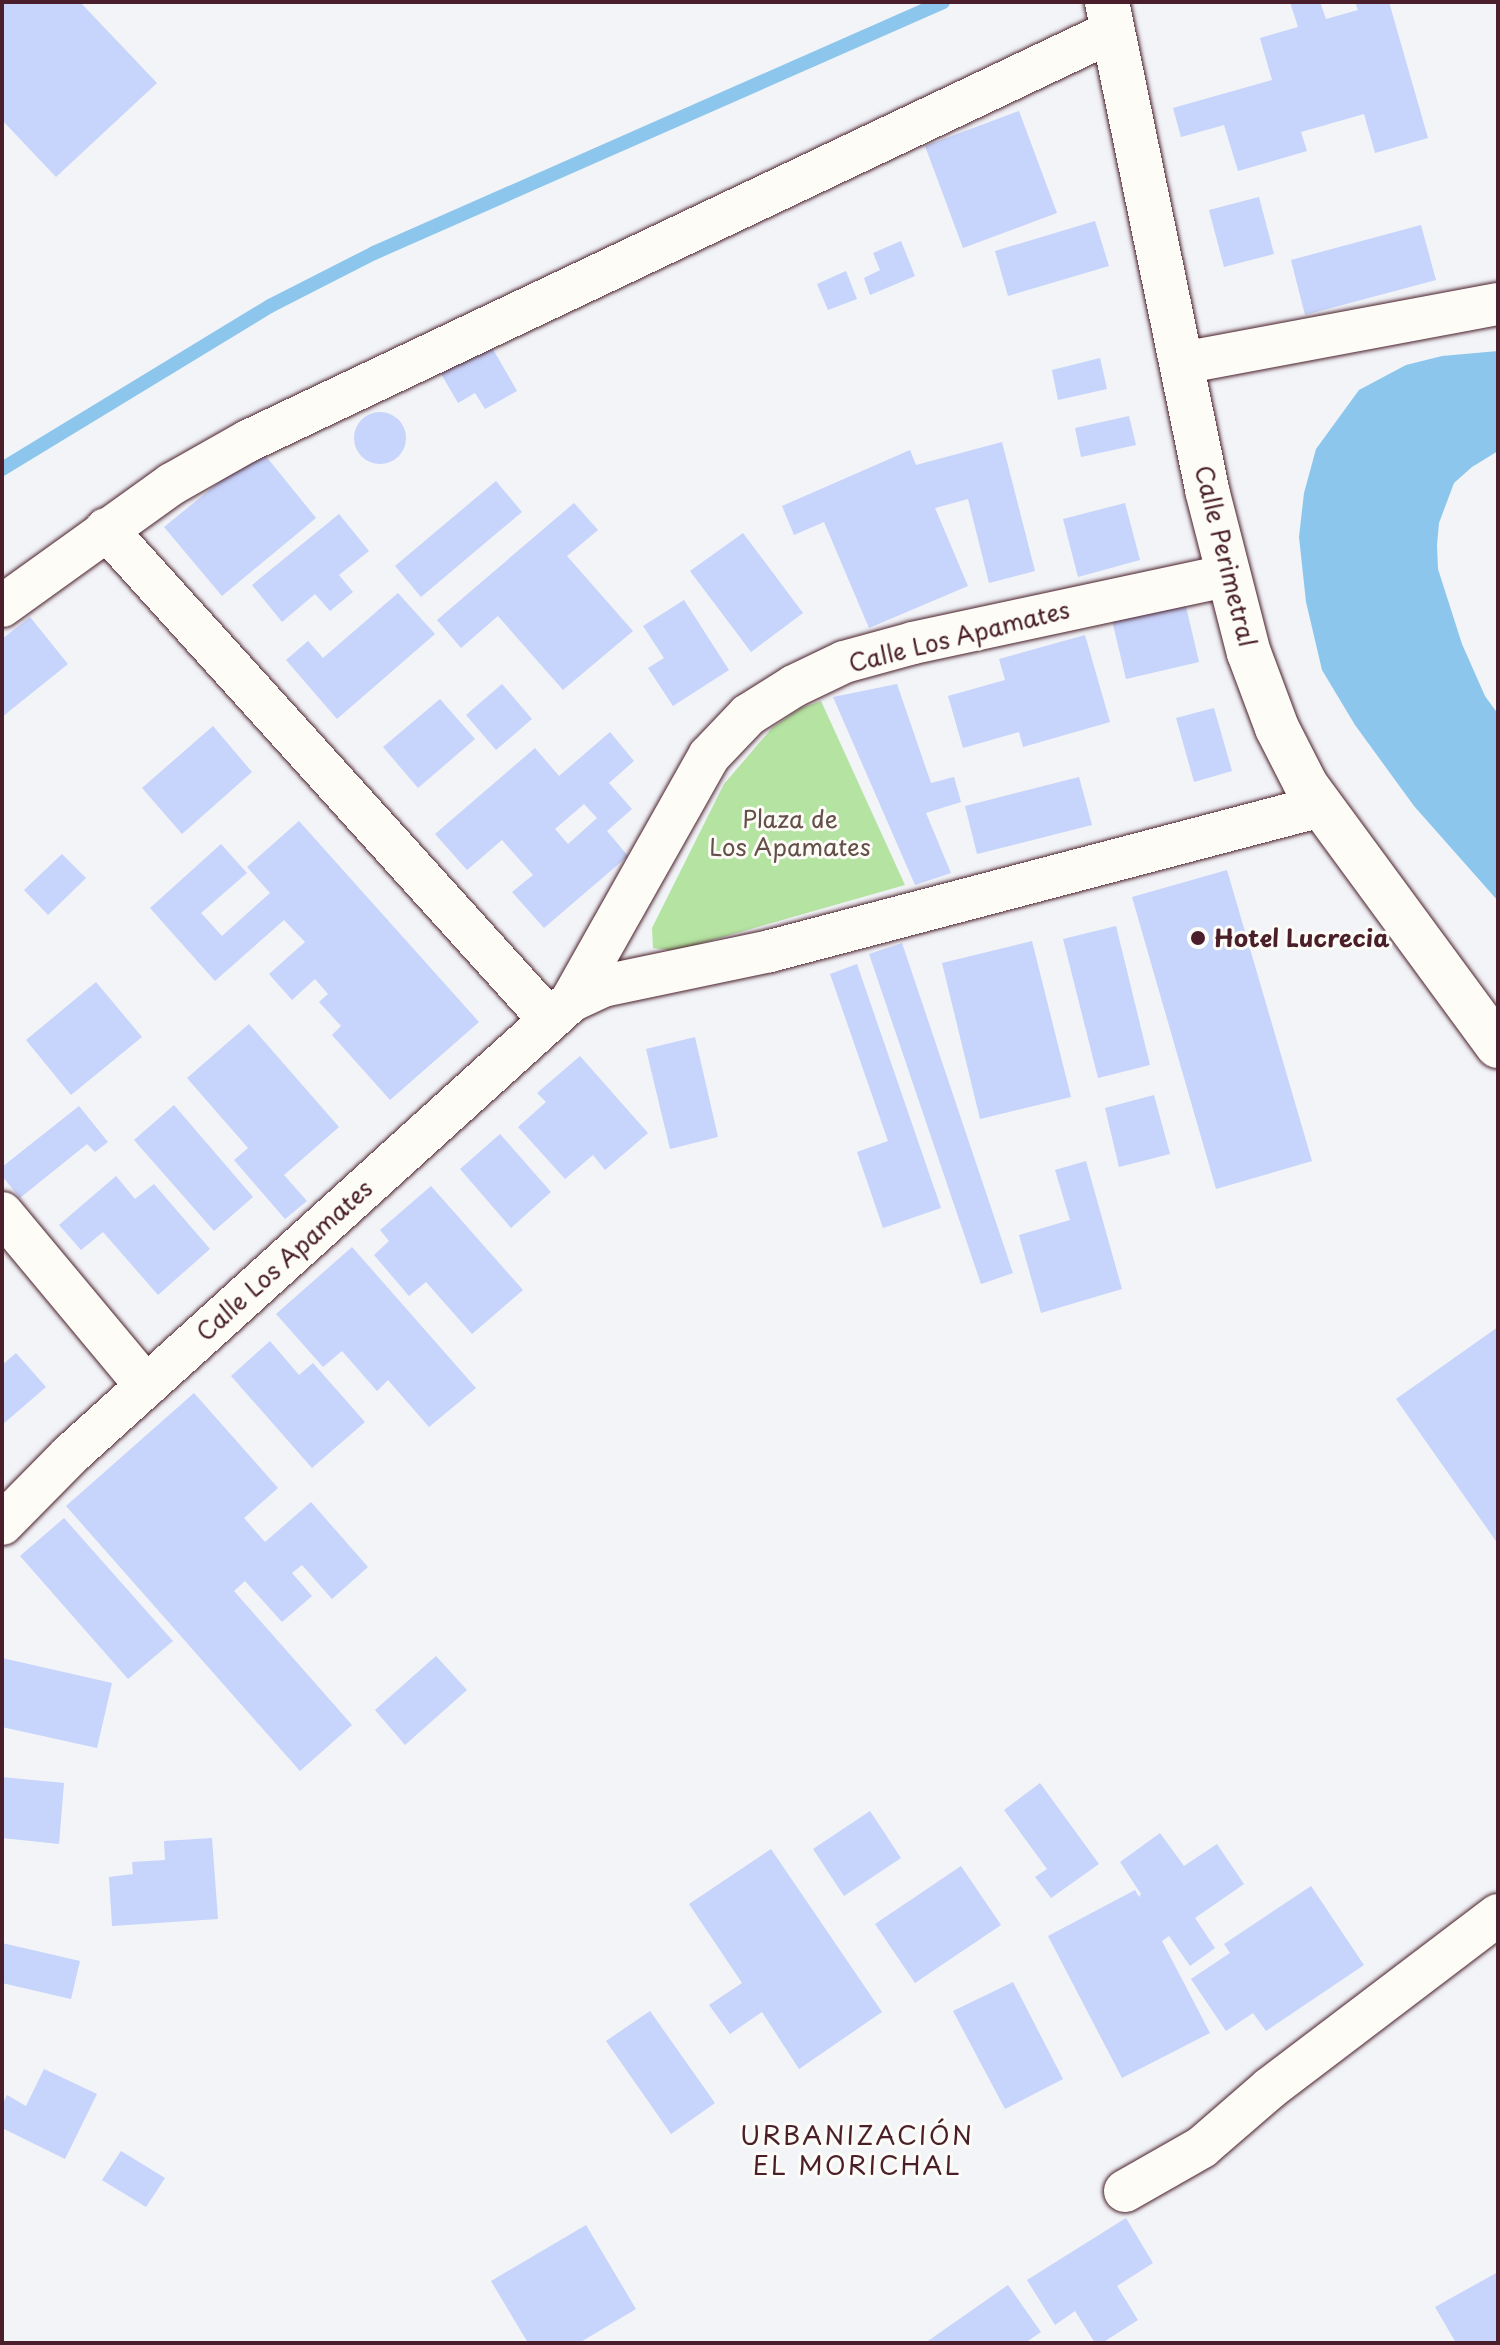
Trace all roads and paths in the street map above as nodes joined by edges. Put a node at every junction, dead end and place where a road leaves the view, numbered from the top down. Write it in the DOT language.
graph roads {
  1 [pos="1110,16"];
  2 [pos="1498,304"];
  3 [pos="1182,363"];
  4 [pos="106,529"];
  5 [pos="1229,575"];
  6 [pos="2,606"];
  7 [pos="1321,806"];
  8 [pos="560,1009"];
  9 [pos="1498,1046"];
  10 [pos="2,1213"];
  11 [pos="146,1386"];
  12 [pos="2,1524"];
  13 [pos="1498,1915"];
  14 [pos="1125,2191"];
  1 -- 3 [label="highway, Calle Perimetral"];
  1 -- 4 [label="street"];
  2 -- 3 [label="street"];
  3 -- 5 [label="highway, Calle Perimetral"];
  4 -- 6 [label="street"];
  4 -- 8 [label="street"];
  5 -- 7 [label="highway, Calle Perimetral"];
  5 -- 8 [label="street, Calle Los Apamates"];
  7 -- 8 [label="street, Calle Los Apamates"];
  7 -- 9 [label="highway, Calle Perimetral"];
  8 -- 11 [label="street, Calle Los Apamates"];
  10 -- 11 [label="street"];
  11 -- 12 [label="street, Calle Los Apamates"];
  13 -- 14 [label="street"];
}
